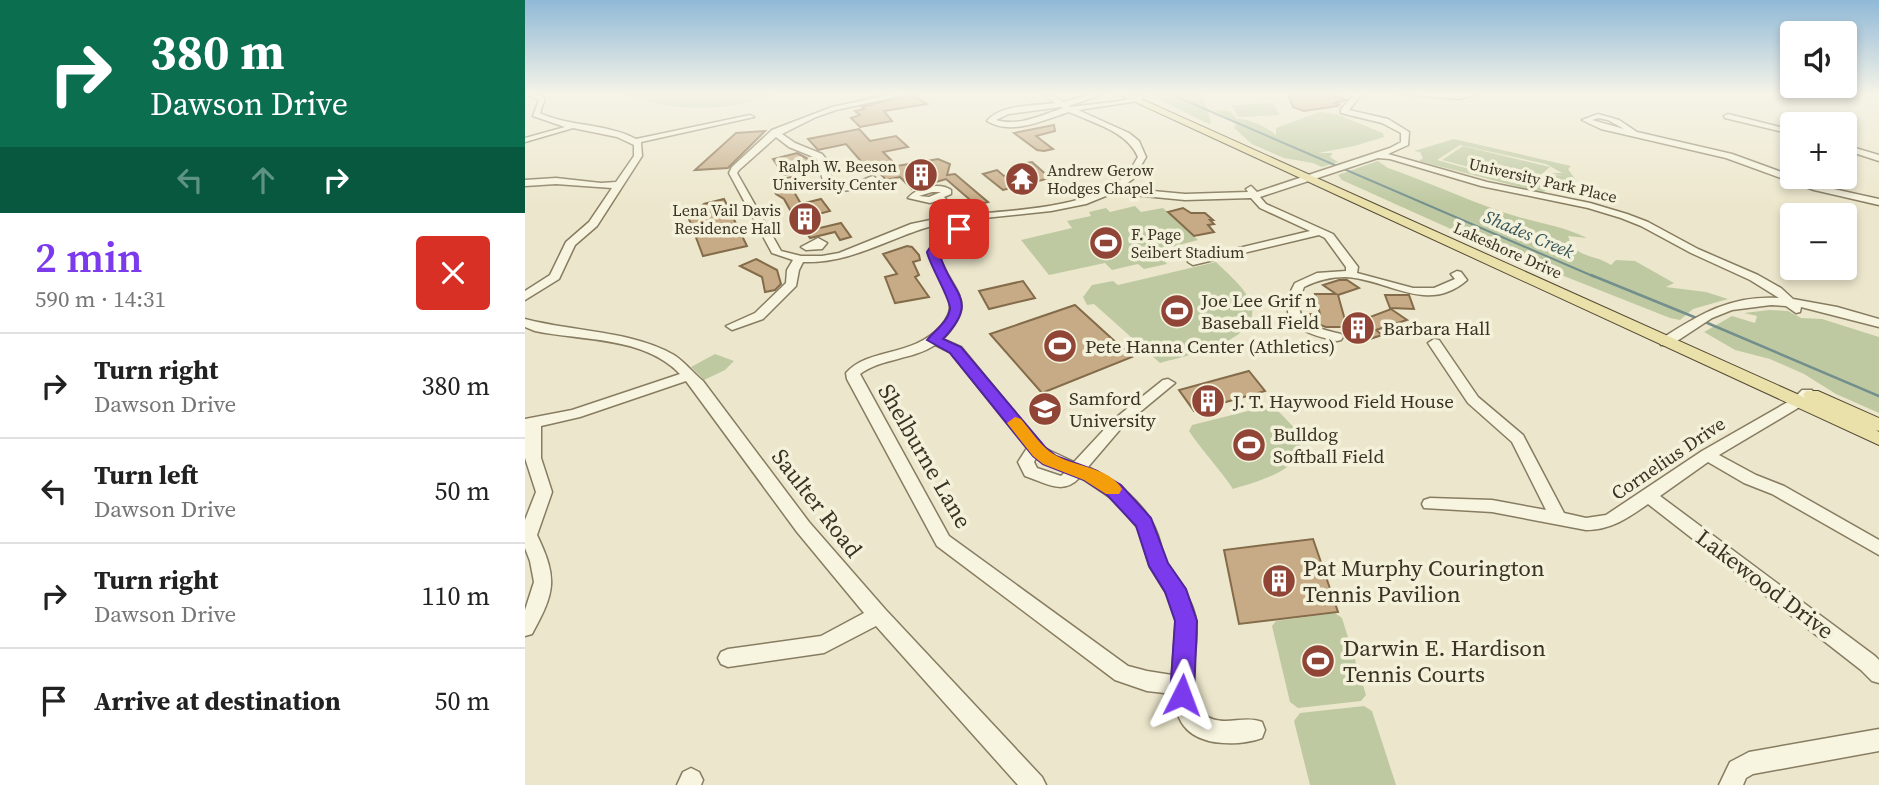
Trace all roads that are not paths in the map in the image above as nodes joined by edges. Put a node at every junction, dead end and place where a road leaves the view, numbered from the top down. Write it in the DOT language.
graph roads {
  1 [pos="559,131"];
  2 [pos="589,131"];
  3 [pos="685,131"];
  4 [pos="778,131"];
  5 [pos="1116,131"];
  6 [pos="1215,131"];
  7 [pos="1402,131"];
  8 [pos="1625,131"];
  9 [pos="775,132"];
  10 [pos="1633,132"];
  11 [pos="525,140"];
  12 [pos="636,141"];
  13 [pos="1857,151"];
  14 [pos="1374,156"];
  15 [pos="1879,158"];
  16 [pos="1318,175"];
  17 [pos="873,179"];
  18 [pos="525,183"];
  19 [pos="1121,184"];
  20 [pos="618,185"];
  21 [pos="1110,190"];
  22 [pos="1258,190"];
  23 [pos="935,199"];
  24 [pos="1879,202"];
  25 [pos="954,218"];
  26 [pos="1319,232"];
  27 [pos="799,260"];
  28 [pos="1193,262"];
  29 [pos="1352,274"];
  30 [pos="1457,274"];
  31 [pos="1773,288"];
  32 [pos="525,296"];
  33 [pos="1764,301"];
  34 [pos="1741,306"];
  35 [pos="1794,306"];
  36 [pos="1852,318"];
  37 [pos="1879,323"];
  38 [pos="732,326"];
  39 [pos="530,329"];
  40 [pos="1879,330"];
  41 [pos="1676,335"];
  42 [pos="1337,337"];
  43 [pos="934,340"];
  44 [pos="1434,343"];
  45 [pos="687,376"];
  46 [pos="1168,383"];
  47 [pos="1803,397"];
  48 [pos="529,424"];
  49 [pos="1879,425"];
  50 [pos="1879,439"];
  51 [pos="1707,455"];
  52 [pos="1079,471"];
  53 [pos="1649,496"];
  54 [pos="1430,504"];
  55 [pos="1558,518"];
  56 [pos="1879,548"];
  57 [pos="878,615"];
  58 [pos="525,628"];
  59 [pos="727,658"];
  60 [pos="1879,674"];
  61 [pos="1181,685"];
  62 [pos="1254,730"];
  63 [pos="1879,740"];
  64 [pos="1034,785"];
  65 [pos="1731,785"];
  1 -- 11 [label="street"];
  2 -- 12 [label="street"];
  3 -- 12 [label="street"];
  4 -- 9 [label="street"];
  5 -- 19 [label="street"];
  6 -- 16 [label="main road, Lakeshore Drive"];
  7 -- 14 [label="street"];
  8 -- 10 [label="street"];
  9 -- 17 [label="street"];
  9 -- 27 [label="street"];
  10 -- 24 [label="street"];
  12 -- 20 [label="street"];
  13 -- 15 [label="street"];
  14 -- 16 [label="street"];
  14 -- 31 [label="street, University Park Place"];
  16 -- 22 [label="street"];
  16 -- 41 [label="main road, Lakeshore Drive"];
  18 -- 20 [label="street"];
  19 -- 21 [label="street"];
  19 -- 22 [label="street"];
  20 -- 32 [label="street"];
  21 -- 22 [label="street"];
  21 -- 25 [label="street"];
  22 -- 26 [label="street"];
  23 -- 25 [label="street"];
  25 -- 27 [label="street"];
  25 -- 43 [label="street"];
  26 -- 28 [label="street"];
  26 -- 29 [label="street"];
  27 -- 38 [label="street"];
  29 -- 30 [label="street"];
  29 -- 42 [label="street"];
  31 -- 33 [label="street"];
  31 -- 35 [label="street, University Park Place"];
  33 -- 34 [label="street"];
  33 -- 35 [label="street"];
  34 -- 35 [label="street"];
  34 -- 41 [label="street"];
  35 -- 36 [label="street"];
  36 -- 37 [label="street"];
  36 -- 40 [label="street"];
  39 -- 45 [label="street, Saulter Road"];
  41 -- 47 [label="main road, Lakeshore Drive"];
  43 -- 52 [label="street"];
  43 -- 61 [label="street, Shelburne Lane"];
  44 -- 55 [label="street"];
  45 -- 48 [label="street"];
  45 -- 57 [label="street, Saulter Road"];
  46 -- 52 [label="street"];
  47 -- 49 [label="main road, Lakeshore Drive"];
  47 -- 50 [label="main road, Lakeshore Drive"];
  47 -- 51 [label="street, Cornelius Drive"];
  48 -- 58 [label="street"];
  51 -- 53 [label="street, Cornelius Drive"];
  51 -- 56 [label="street"];
  52 -- 61 [label="street"];
  53 -- 55 [label="street, Cornelius Drive"];
  53 -- 60 [label="street, Lakewood Drive"];
  54 -- 55 [label="street, Cornelius Drive"];
  57 -- 59 [label="street"];
  57 -- 64 [label="street, Saulter Road"];
  61 -- 62 [label="street"];
  63 -- 65 [label="street"];
}
